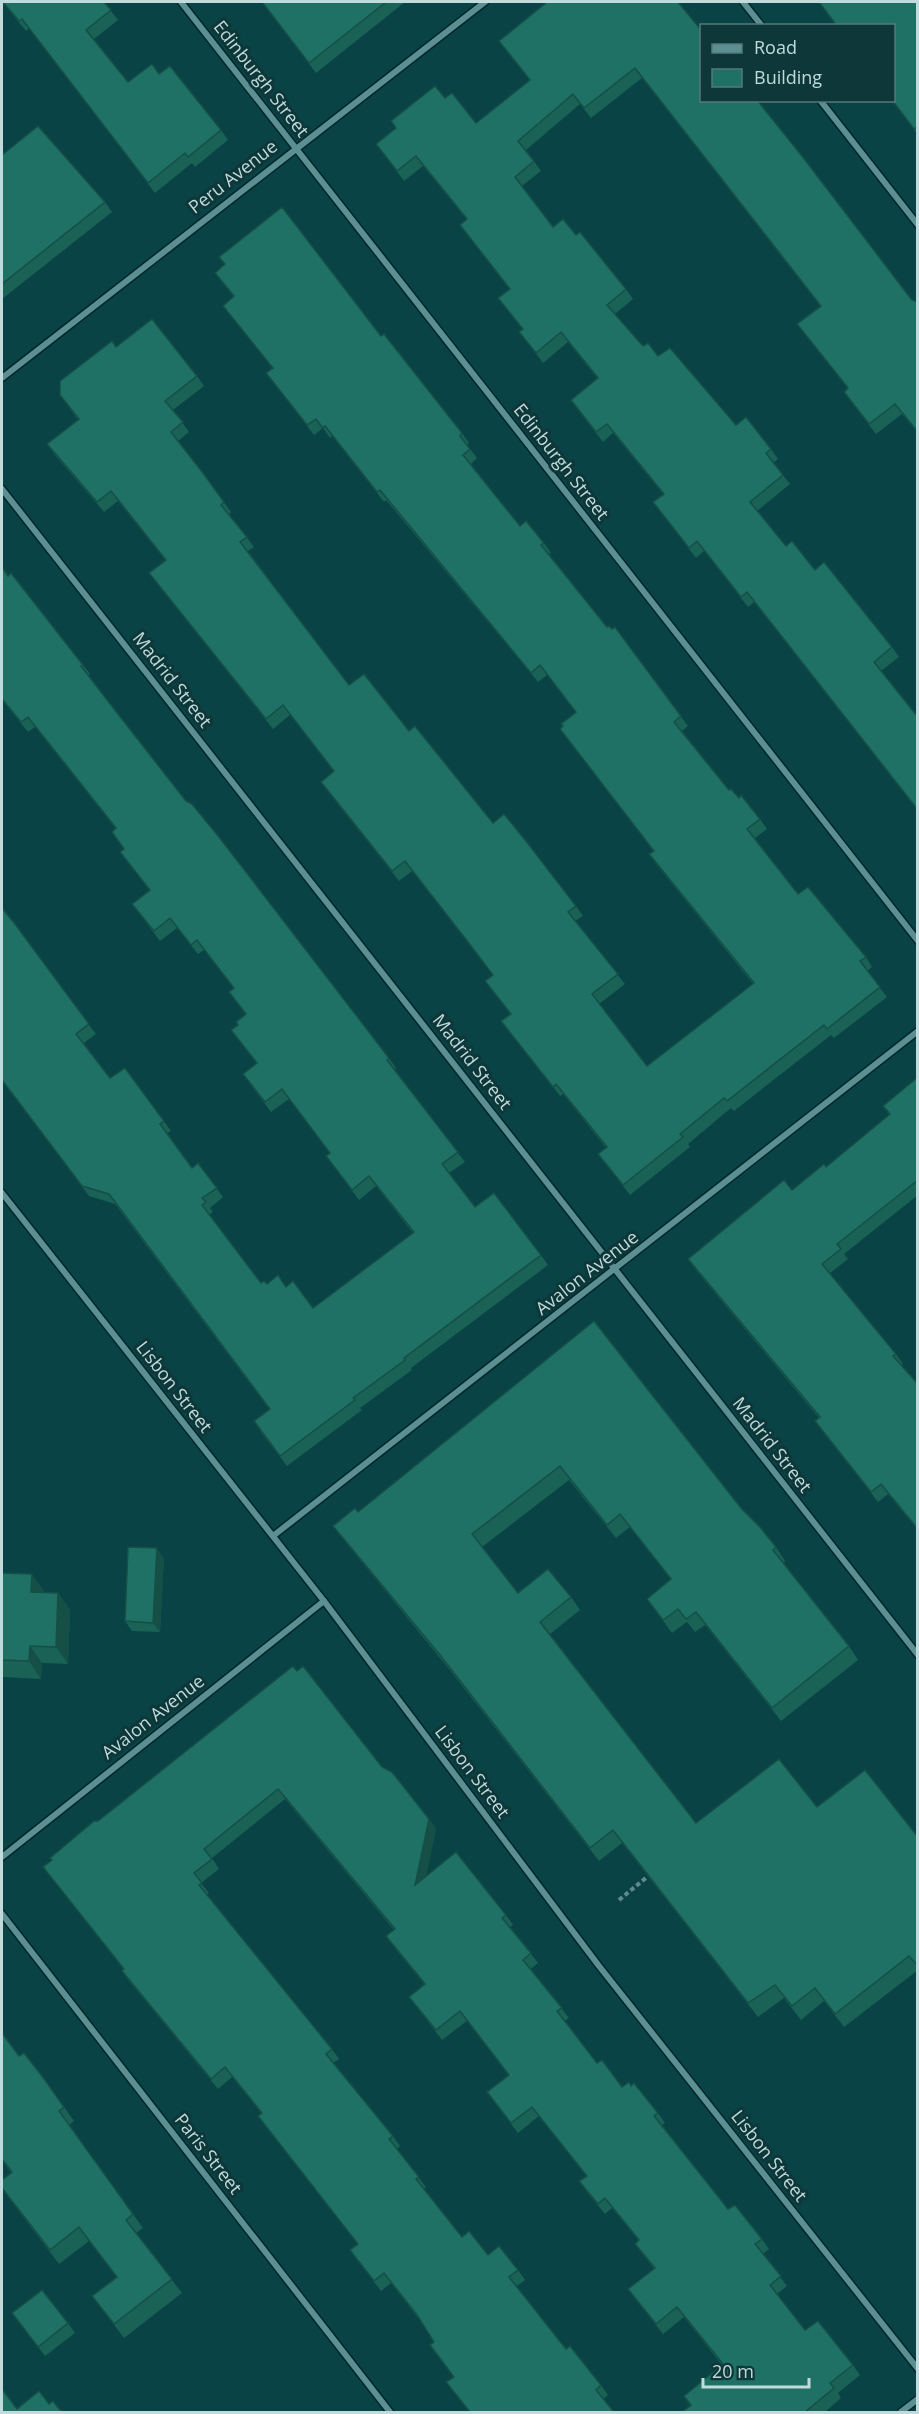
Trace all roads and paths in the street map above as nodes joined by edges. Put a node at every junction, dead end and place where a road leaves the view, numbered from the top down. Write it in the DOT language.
graph roads {
  1 [pos="181,2"];
  2 [pos="485,2"];
  3 [pos="743,2"];
  4 [pos="760,24"];
  5 [pos="822,102"];
  6 [pos="296,147"];
  7 [pos="918,225"];
  8 [pos="2,378"];
  9 [pos="2,489"];
  10 [pos="918,941"];
  11 [pos="918,1030"];
  12 [pos="2,1193"];
  13 [pos="616,1270"];
  14 [pos="273,1536"];
  15 [pos="324,1601"];
  16 [pos="918,1655"];
  17 [pos="2,1857"];
  18 [pos="647,1877"];
  19 [pos="619,1900"];
  20 [pos="2,1914"];
  21 [pos="918,2369"];
  22 [pos="918,2399"];
  23 [pos="390,2412"];
  24 [pos="901,2412"];
  1 -- 6 [label="street, Edinburgh Street"];
  2 -- 6 [label="street, Peru Avenue"];
  3 -- 4 [label="street"];
  5 -- 7 [label="street"];
  6 -- 8 [label="street, Peru Avenue"];
  6 -- 10 [label="street, Edinburgh Street"];
  9 -- 13 [label="street, Madrid Street"];
  11 -- 13 [label="street, Avalon Avenue"];
  12 -- 14 [label="street, Lisbon Street"];
  13 -- 14 [label="street, Avalon Avenue"];
  13 -- 16 [label="street, Madrid Street"];
  14 -- 15 [label="street, Lisbon Street"];
  15 -- 17 [label="street, Avalon Avenue"];
  15 -- 21 [label="street, Lisbon Street"];
  18 -- 19 [label="path"];
  20 -- 23 [label="street, Paris Street"];
  22 -- 24 [label="street"];
}
